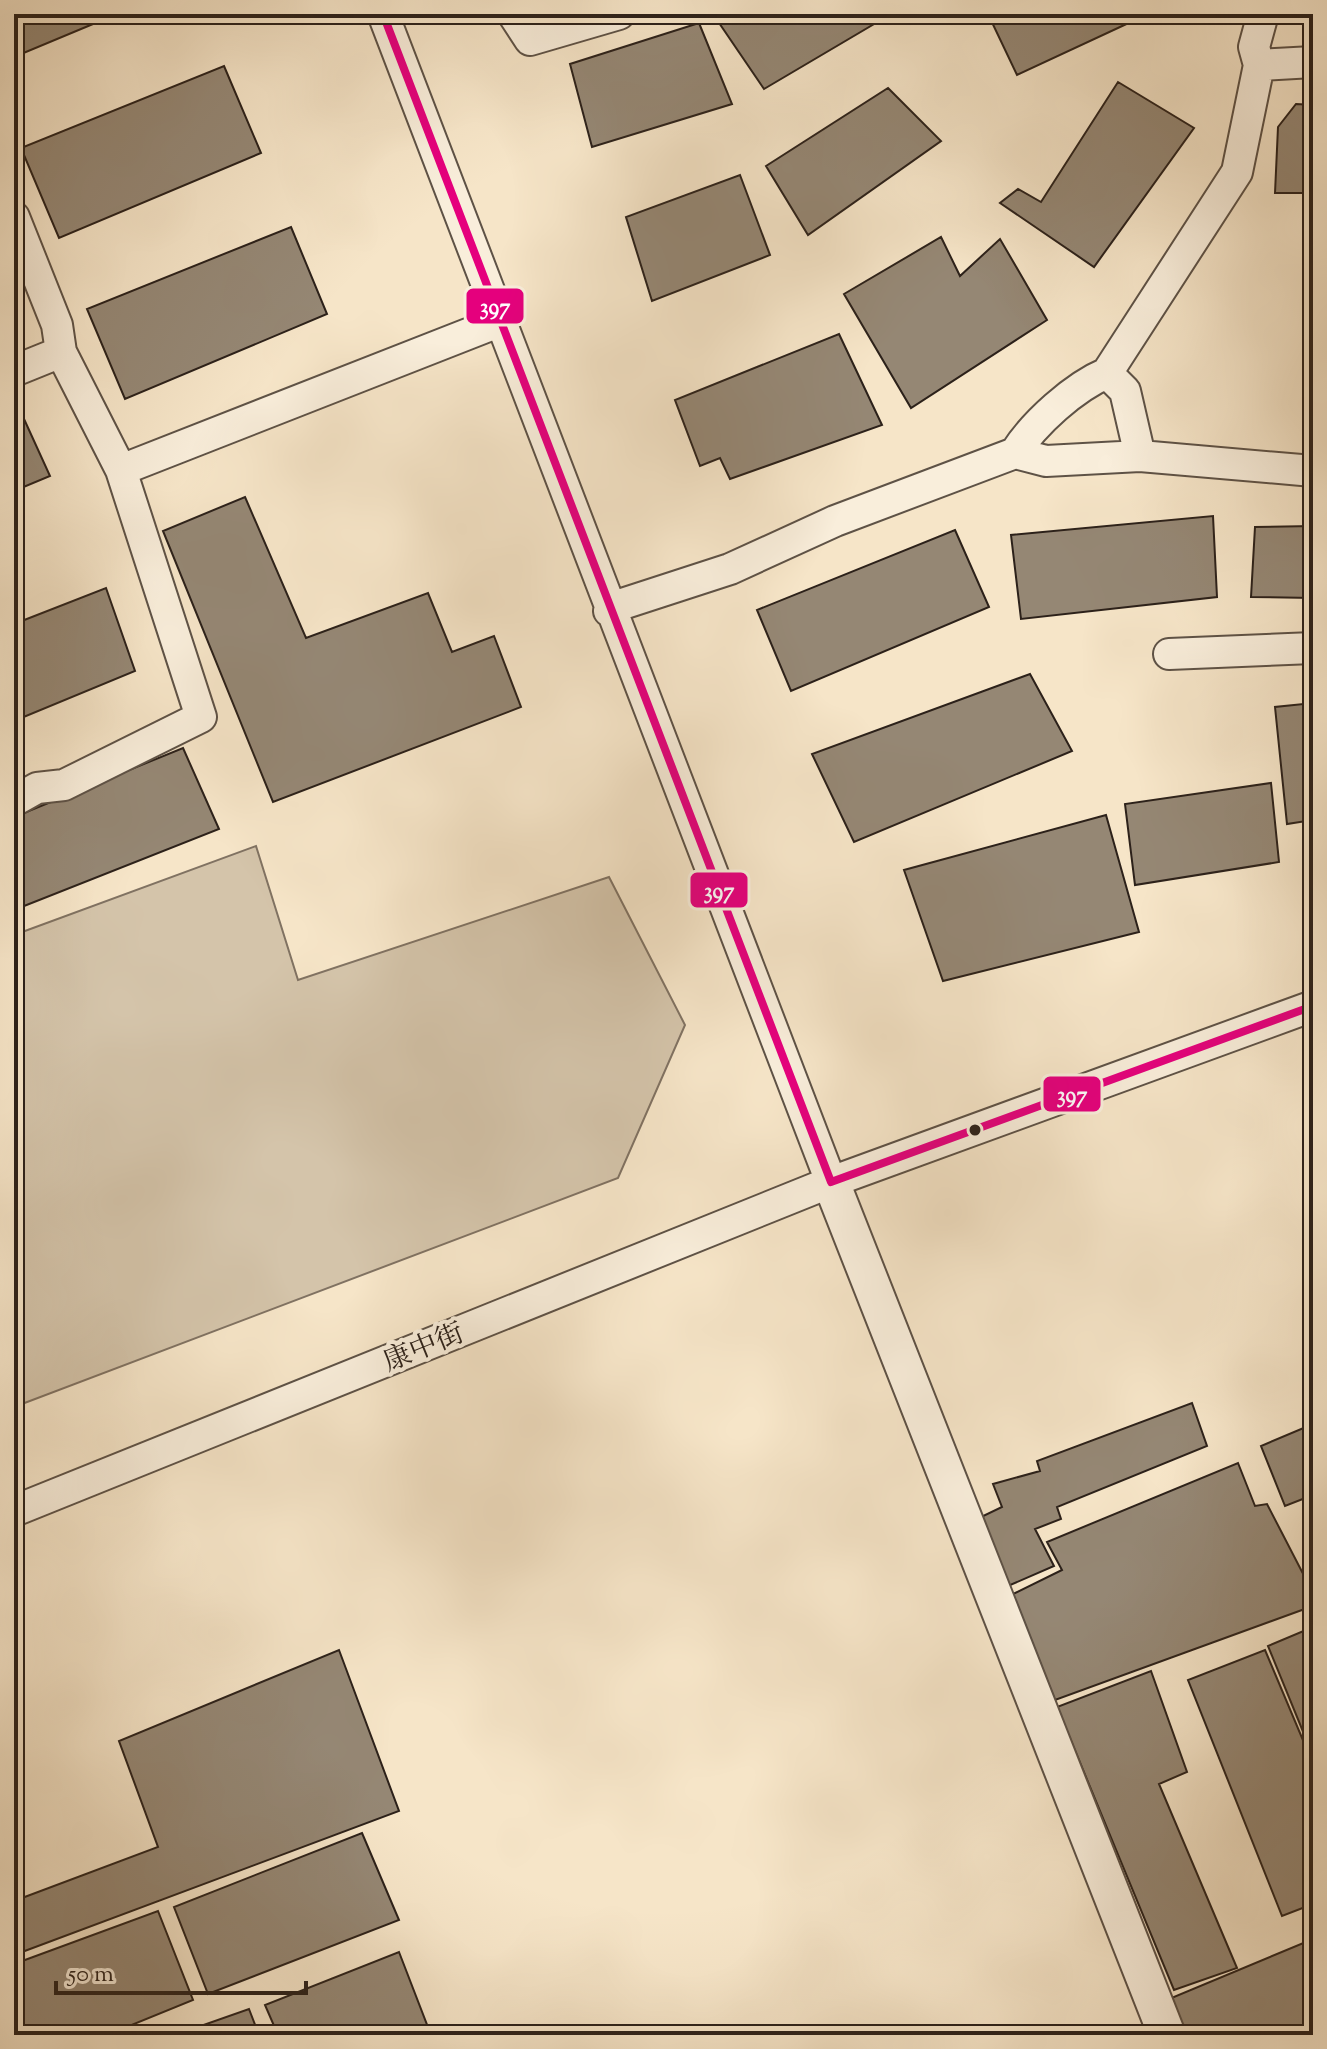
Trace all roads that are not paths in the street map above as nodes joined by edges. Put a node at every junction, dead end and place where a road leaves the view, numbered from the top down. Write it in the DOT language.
graph roads {
  1 [pos="383,14"];
  2 [pos="513,14"];
  3 [pos="619,14"];
  4 [pos="1263,14"];
  5 [pos="1313,62"];
  6 [pos="1259,65"];
  7 [pos="14,217"];
  8 [pos="501,321"];
  9 [pos="61,352"];
  10 [pos="14,371"];
  11 [pos="1107,373"];
  12 [pos="1015,453"];
  13 [pos="1140,456"];
  14 [pos="121,470"];
  15 [pos="1313,471"];
  16 [pos="610,610"];
  17 [pos="1313,648"];
  18 [pos="1169,654"];
  19 [pos="14,801"];
  20 [pos="1313,1006"];
  21 [pos="831,1182"];
  22 [pos="14,1511"];
  23 [pos="1167,2035"];
  1 -- 8 [label="street"];
  2 -- 3 [label="street"];
  4 -- 6 [label="street"];
  5 -- 6 [label="street"];
  6 -- 11 [label="street"];
  7 -- 9 [label="street"];
  8 -- 14 [label="street"];
  8 -- 16 [label="street"];
  9 -- 10 [label="street"];
  9 -- 14 [label="street"];
  11 -- 12 [label="street"];
  11 -- 13 [label="street"];
  12 -- 13 [label="street"];
  12 -- 16 [label="street"];
  13 -- 15 [label="street"];
  14 -- 19 [label="street"];
  16 -- 21 [label="street"];
  17 -- 18 [label="street"];
  20 -- 21 [label="street, 康中街"];
  21 -- 22 [label="street, 康中街"];
  21 -- 23 [label="street"];
}
